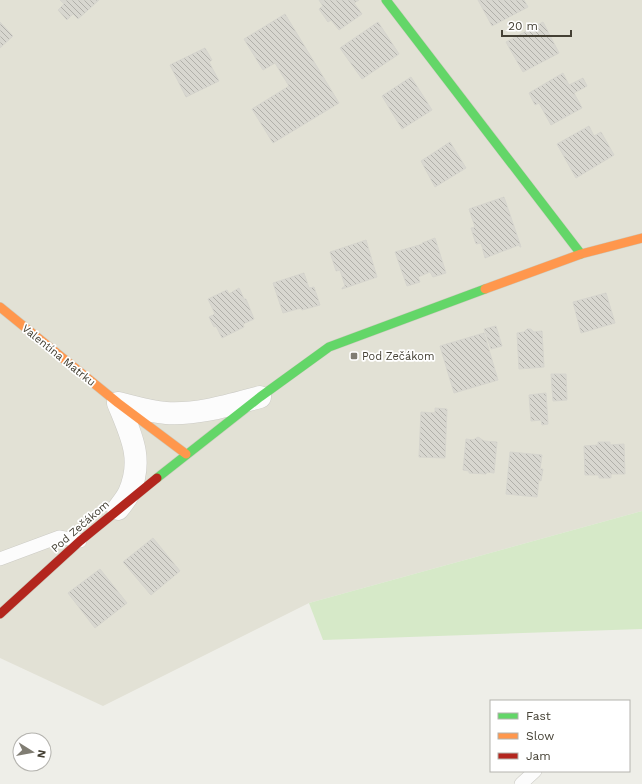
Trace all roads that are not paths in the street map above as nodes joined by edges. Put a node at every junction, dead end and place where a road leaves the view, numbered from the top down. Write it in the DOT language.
graph roads {
  1 [pos="386,0"];
  2 [pos="642,238"];
  3 [pos="582,254"];
  4 [pos="0,307"];
  5 [pos="260,397"];
  6 [pos="118,403"];
  7 [pos="186,454"];
  8 [pos="118,509"];
  9 [pos="80,541"];
  10 [pos="0,559"];
  11 [pos="0,614"];
  12 [pos="534,772"];
  13 [pos="521,784"];
  1 -- 3 [label="street"];
  2 -- 3 [label="street, Pod Zečákom"];
  3 -- 5 [label="street, Pod Zečákom"];
  4 -- 6 [label="street, Valentína Matrku"];
  5 -- 6 [label="street, Valentína Matrku"];
  5 -- 7 [label="street, Pod Zečákom"];
  6 -- 7 [label="street, Valentína Matrku"];
  6 -- 8 [label="street, Valentína Matrku"];
  7 -- 8 [label="street, Pod Zečákom"];
  8 -- 9 [label="street, Pod Zečákom"];
  9 -- 10 [label="lane"];
  9 -- 11 [label="street, Pod Zečákom"];
  12 -- 13 [label="lane"];
}
